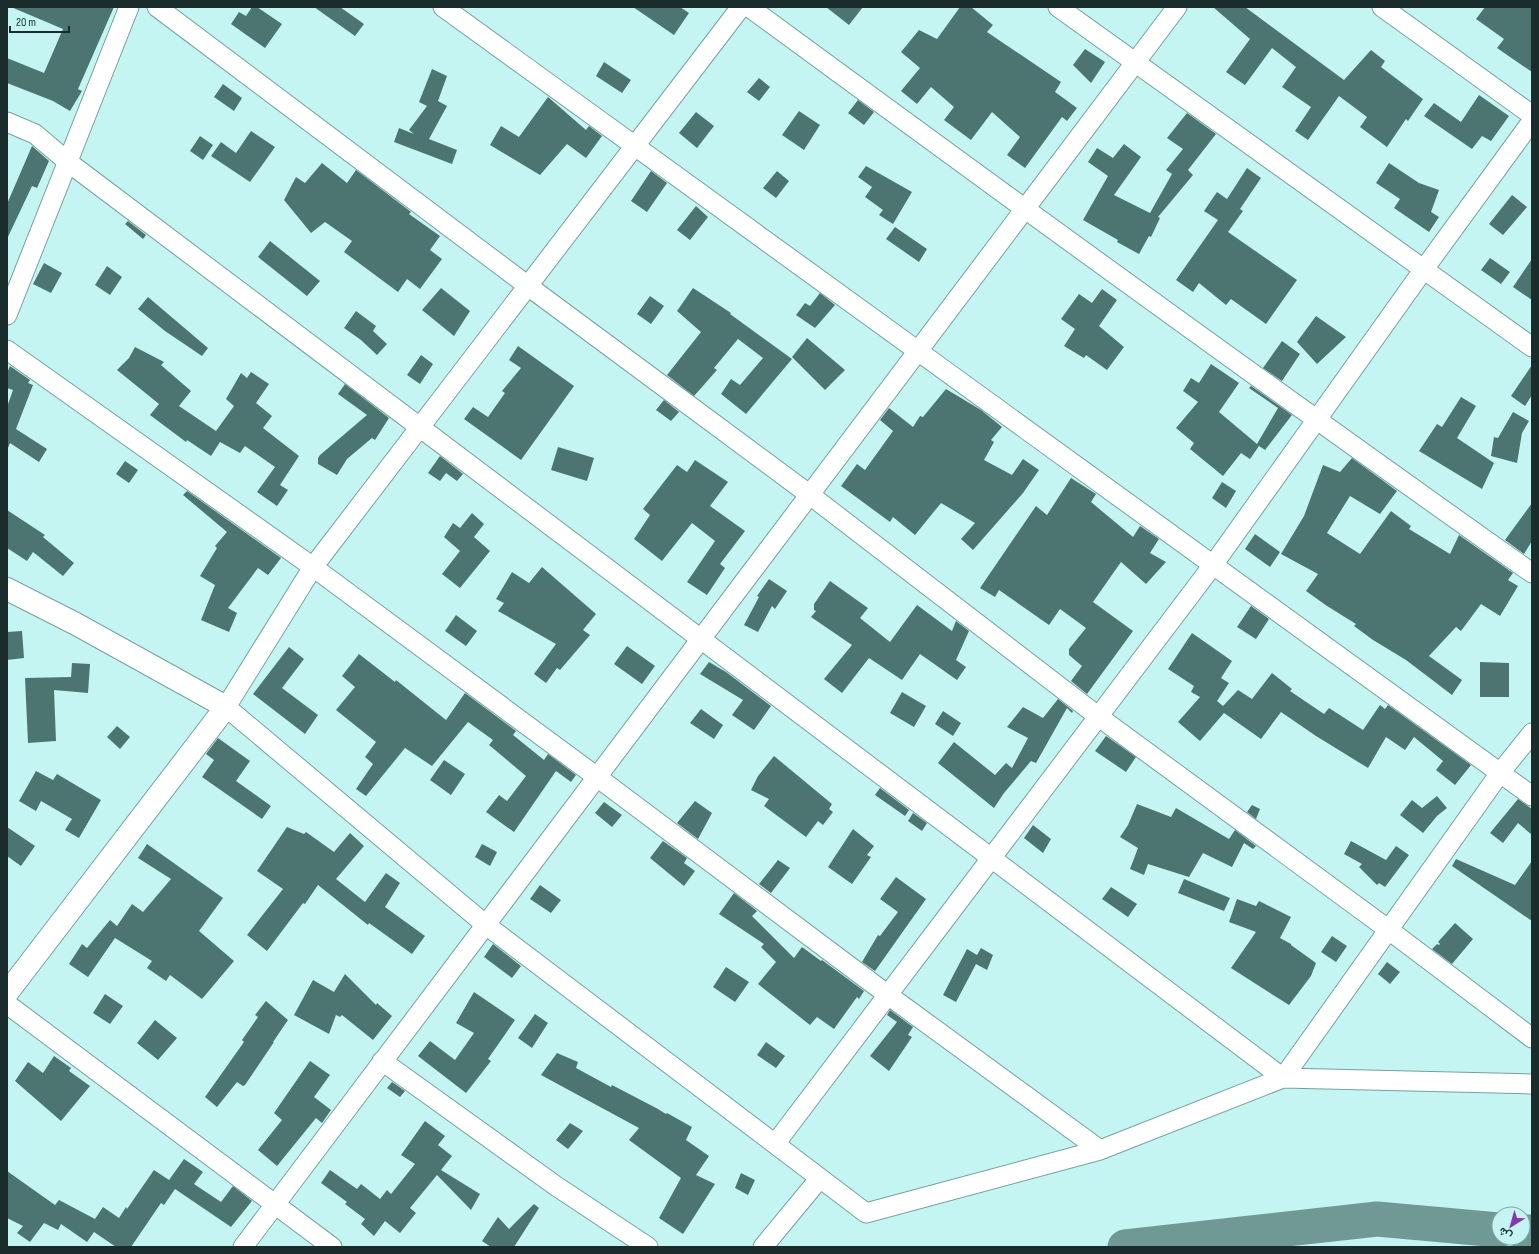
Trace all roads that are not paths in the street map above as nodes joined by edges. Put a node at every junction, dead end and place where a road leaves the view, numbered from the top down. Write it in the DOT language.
graph roads {
  1 [pos="129,7"];
  2 [pos="157,7"];
  3 [pos="443,7"];
  4 [pos="741,7"];
  5 [pos="750,7"];
  6 [pos="1058,7"];
  7 [pos="1177,7"];
  8 [pos="1382,7"];
  9 [pos="1136,63"];
  10 [pos="1532,115"];
  11 [pos="1532,121"];
  12 [pos="7,122"];
  13 [pos="635,146"];
  14 [pos="68,162"];
  15 [pos="1024,210"];
  16 [pos="1424,269"];
  17 [pos="528,286"];
  18 [pos="7,315"];
  19 [pos="1532,347"];
  20 [pos="7,350"];
  21 [pos="917,352"];
  22 [pos="1316,420"];
  23 [pos="420,428"];
  24 [pos="810,495"];
  25 [pos="1213,565"];
  26 [pos="313,567"];
  27 [pos="1532,573"];
  28 [pos="7,589"];
  29 [pos="701,638"];
  30 [pos="226,706"];
  31 [pos="1099,716"];
  32 [pos="1532,732"];
  33 [pos="1500,773"];
  34 [pos="597,777"];
  35 [pos="1532,796"];
  36 [pos="991,858"];
  37 [pos="486,925"];
  38 [pos="1388,930"];
  39 [pos="7,993"];
  40 [pos="888,995"];
  41 [pos="7,1004"];
  42 [pos="1532,1038"];
  43 [pos="382,1061"];
  44 [pos="1283,1078"];
  45 [pos="1532,1084"];
  46 [pos="775,1144"];
  47 [pos="1100,1150"];
  48 [pos="820,1178"];
  49 [pos="275,1204"];
  50 [pos="242,1247"];
  51 [pos="332,1247"];
  52 [pos="648,1247"];
  53 [pos="763,1247"];
  1 -- 14 [label="street"];
  2 -- 17 [label="street"];
  3 -- 13 [label="street"];
  4 -- 13 [label="street"];
  5 -- 15 [label="street"];
  6 -- 9 [label="street"];
  7 -- 9 [label="street"];
  8 -- 10 [label="street"];
  9 -- 15 [label="street"];
  9 -- 16 [label="street"];
  11 -- 16 [label="street"];
  12 -- 14 [label="street"];
  13 -- 17 [label="street"];
  13 -- 21 [label="street"];
  14 -- 18 [label="street"];
  14 -- 23 [label="street"];
  15 -- 21 [label="street"];
  15 -- 22 [label="street"];
  16 -- 19 [label="street"];
  16 -- 22 [label="street"];
  17 -- 23 [label="street"];
  17 -- 24 [label="street"];
  20 -- 26 [label="street"];
  21 -- 24 [label="street"];
  21 -- 25 [label="street"];
  22 -- 25 [label="street"];
  22 -- 27 [label="street"];
  23 -- 26 [label="street"];
  23 -- 29 [label="street"];
  24 -- 29 [label="street"];
  24 -- 31 [label="street"];
  25 -- 31 [label="street"];
  25 -- 33 [label="street"];
  26 -- 30 [label="street"];
  26 -- 34 [label="street"];
  28 -- 30 [label="main road"];
  29 -- 34 [label="street"];
  29 -- 36 [label="street"];
  30 -- 37 [label="street"];
  30 -- 39 [label="main road"];
  31 -- 36 [label="street"];
  31 -- 38 [label="street"];
  32 -- 33 [label="street"];
  33 -- 35 [label="street"];
  33 -- 38 [label="street"];
  34 -- 37 [label="street"];
  34 -- 40 [label="street"];
  36 -- 40 [label="street"];
  36 -- 44 [label="street"];
  37 -- 43 [label="street"];
  37 -- 46 [label="street"];
  38 -- 42 [label="street"];
  38 -- 44 [label="street"];
  40 -- 46 [label="street"];
  40 -- 47 [label="street"];
  41 -- 49 [label="street"];
  43 -- 49 [label="street"];
  43 -- 52 [label="street"];
  44 -- 45 [label="street"];
  44 -- 47 [label="street"];
  46 -- 48 [label="street"];
  47 -- 48 [label="street"];
  48 -- 53 [label="street"];
  49 -- 50 [label="street"];
  49 -- 51 [label="street"];
}
